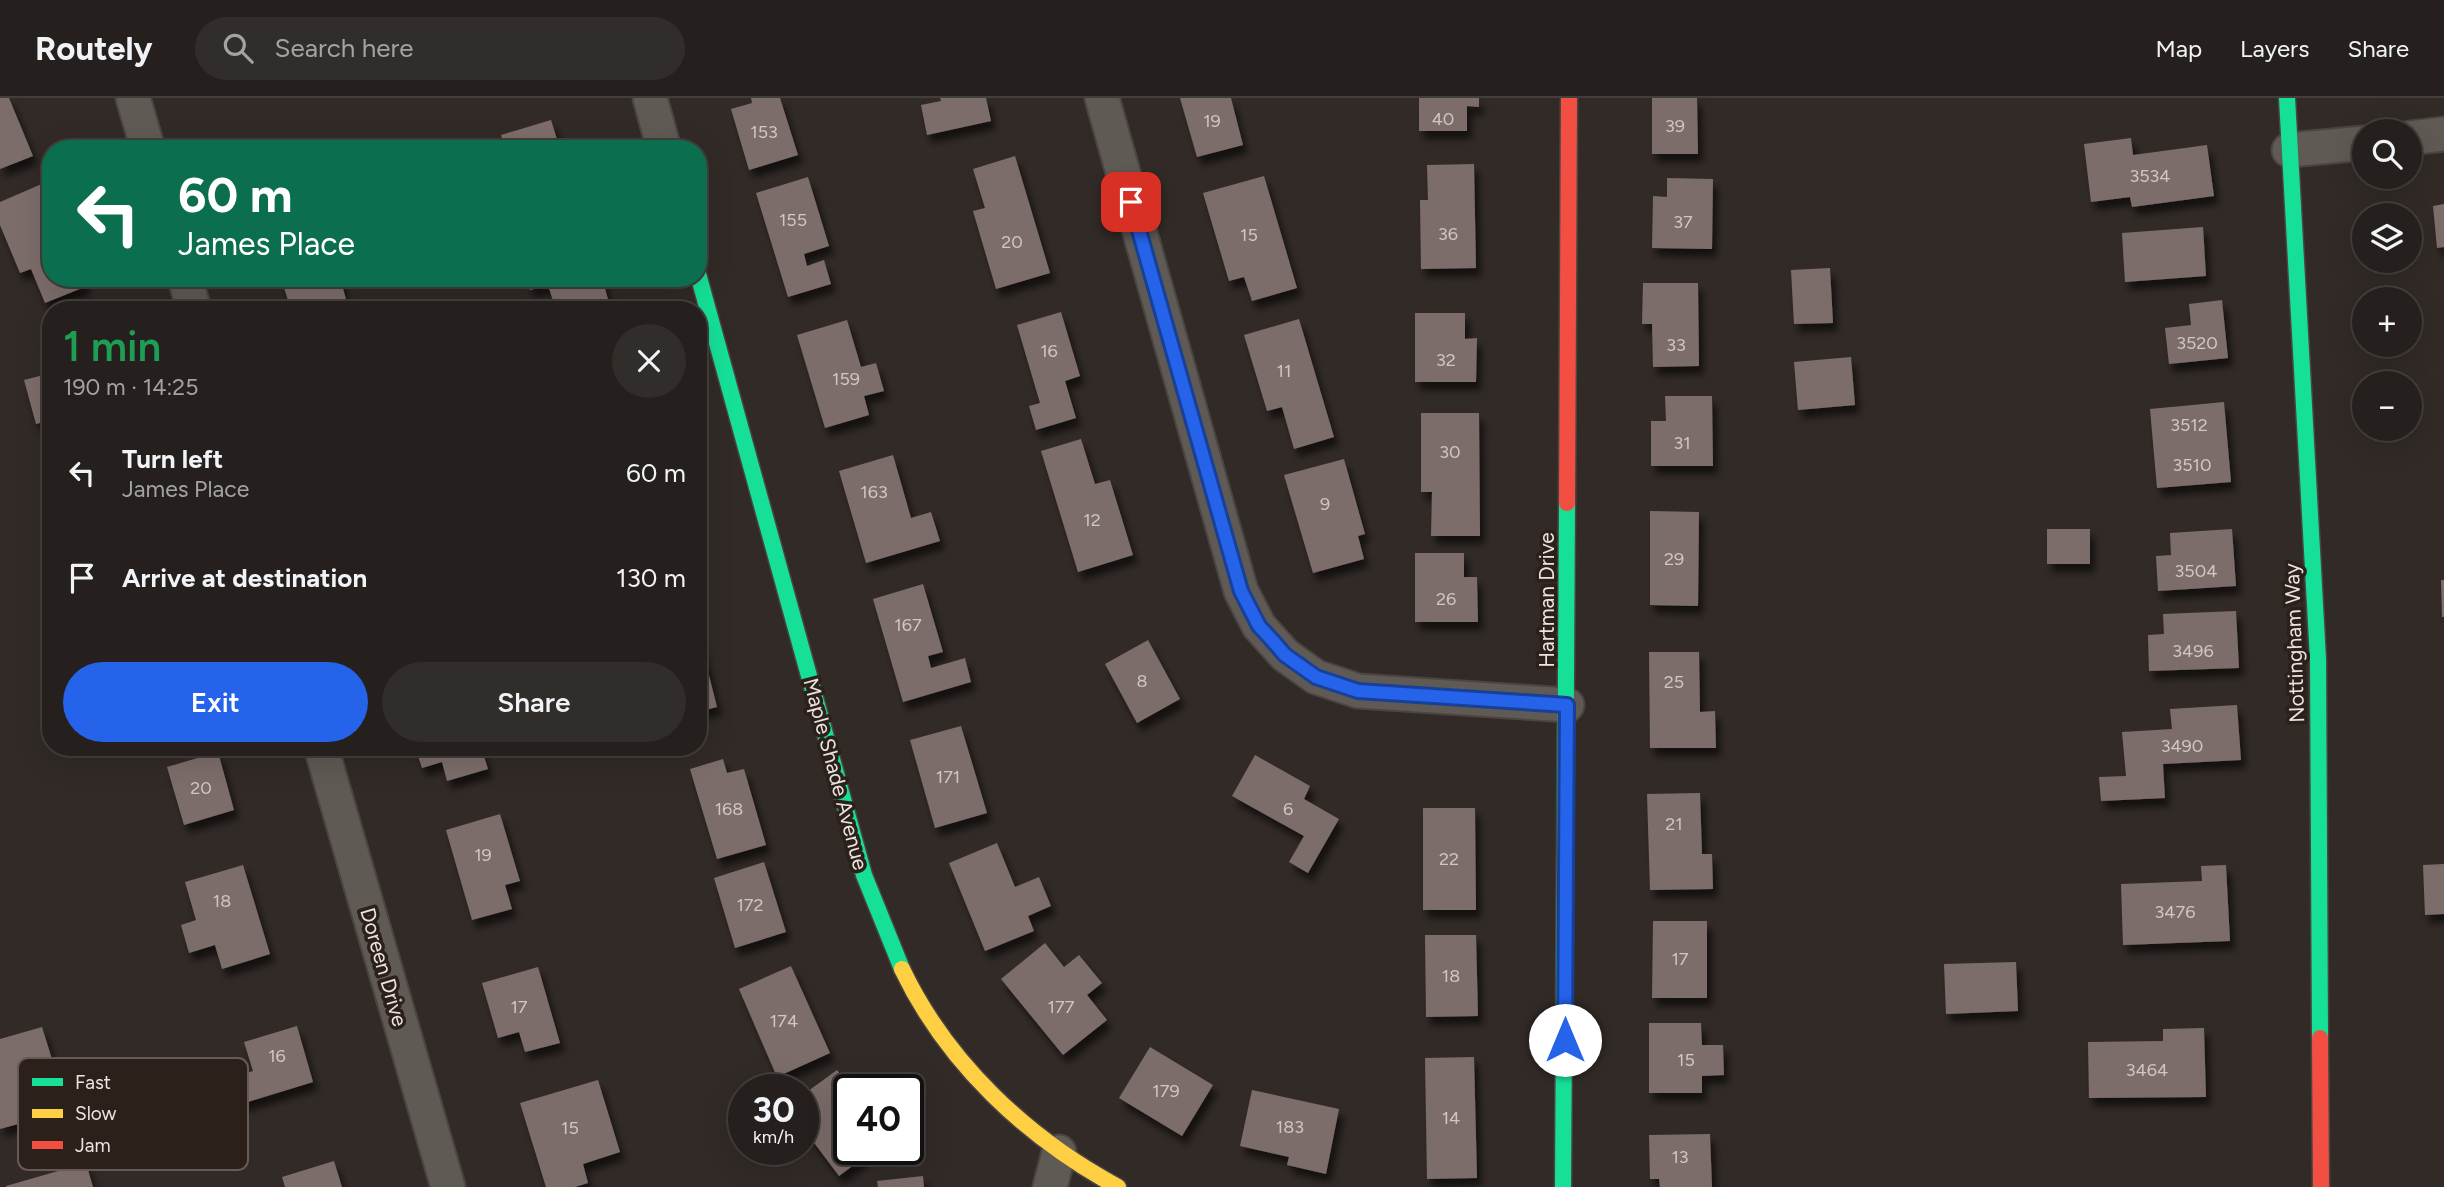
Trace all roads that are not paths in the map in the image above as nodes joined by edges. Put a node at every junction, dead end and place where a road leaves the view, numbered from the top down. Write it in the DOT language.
graph roads {
  1 [pos="133,98"];
  2 [pos="650,98"];
  3 [pos="1102,98"];
  4 [pos="1569,98"];
  5 [pos="2287,98"];
  6 [pos="2444,134"];
  7 [pos="2422,137"];
  8 [pos="145,140"];
  9 [pos="662,140"];
  10 [pos="2352,144"];
  11 [pos="2289,150"];
  12 [pos="707,307"];
  13 [pos="1567,705"];
  14 [pos="324,756"];
  15 [pos="1059,1152"];
  16 [pos="448,1187"];
  17 [pos="1050,1187"];
  18 [pos="1118,1187"];
  19 [pos="1563,1187"];
  20 [pos="2321,1187"];
  1 -- 8 [label="street"];
  2 -- 9 [label="street"];
  3 -- 13 [label="street"];
  4 -- 13 [label="street, Hartman Drive"];
  5 -- 11 [label="street, Nottingham Way"];
  6 -- 7 [label="street"];
  10 -- 11 [label="street"];
  11 -- 20 [label="street, Nottingham Way"];
  12 -- 15 [label="street, Maple Shade Avenue"];
  13 -- 19 [label="street, Hartman Drive"];
  14 -- 16 [label="street, Doreen Drive"];
  15 -- 17 [label="street"];
  15 -- 18 [label="street, Maple Shade Avenue"];
}
